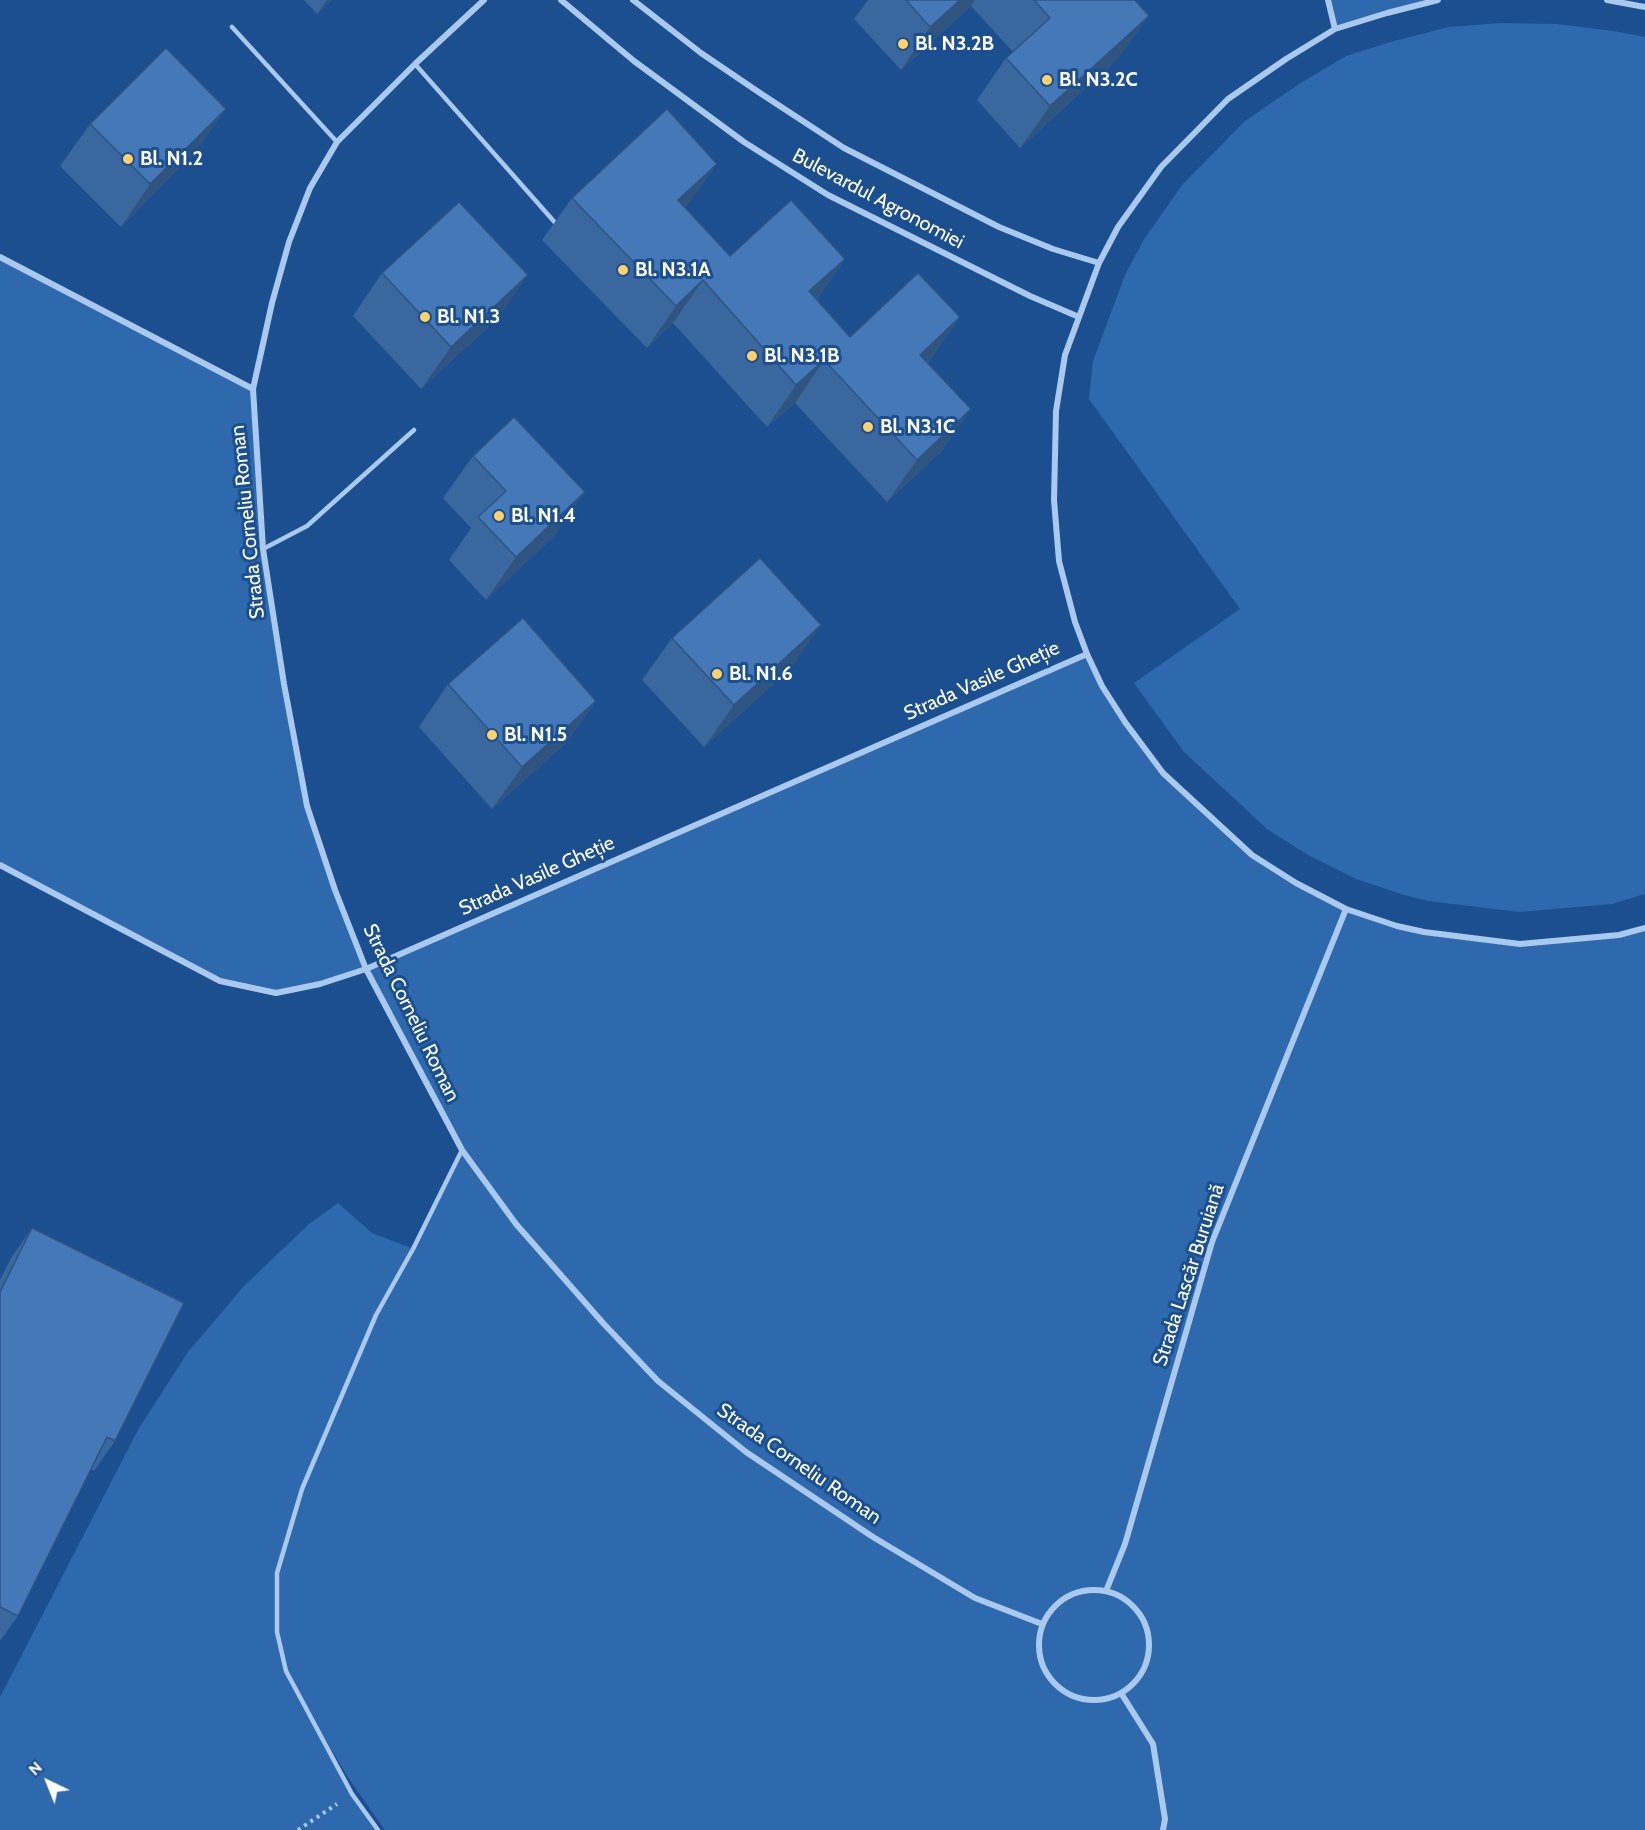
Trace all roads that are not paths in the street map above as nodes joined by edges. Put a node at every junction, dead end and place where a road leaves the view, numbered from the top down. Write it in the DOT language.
graph roads {
  1 [pos="484,0"];
  2 [pos="561,0"];
  3 [pos="633,0"];
  4 [pos="1328,0"];
  5 [pos="1438,0"];
  6 [pos="1607,0"];
  7 [pos="1645,7"];
  8 [pos="232,27"];
  9 [pos="1335,29"];
  10 [pos="415,64"];
  11 [pos="337,142"];
  12 [pos="558,226"];
  13 [pos="0,257"];
  14 [pos="1099,263"];
  15 [pos="1079,317"];
  16 [pos="252,389"];
  17 [pos="414,430"];
  18 [pos="263,549"];
  19 [pos="1087,654"];
  20 [pos="0,865"];
  21 [pos="1346,909"];
  22 [pos="1645,928"];
  23 [pos="366,969"];
  24 [pos="462,1150"];
  25 [pos="1106,1591"];
  26 [pos="1042,1624"];
  27 [pos="1121,1693"];
  28 [pos="378,1830"];
  29 [pos="1163,1830"];
  1 -- 10 [label="street, Strada Corneliu Roman"];
  2 -- 15 [label="street, Bulevardul Agronomiei"];
  3 -- 14 [label="street, Bulevardul Agronomiei"];
  4 -- 9 [label="street"];
  5 -- 9 [label="street"];
  6 -- 7 [label="street"];
  8 -- 11 [label="lane"];
  9 -- 14 [label="street"];
  10 -- 11 [label="street, Strada Corneliu Roman"];
  10 -- 12 [label="lane"];
  11 -- 16 [label="street, Strada Corneliu Roman"];
  13 -- 16 [label="street"];
  14 -- 15 [label="street"];
  15 -- 19 [label="street"];
  16 -- 18 [label="street, Strada Corneliu Roman"];
  17 -- 18 [label="lane"];
  18 -- 23 [label="street, Strada Corneliu Roman"];
  19 -- 21 [label="street"];
  19 -- 23 [label="street, Strada Vasile Gheție"];
  20 -- 23 [label="street, Strada Vasile Gheție"];
  21 -- 22 [label="street"];
  21 -- 25 [label="street, Strada Lascăr Buruiană"];
  23 -- 24 [label="street, Strada Corneliu Roman"];
  24 -- 26 [label="street, Strada Corneliu Roman"];
  24 -- 28 [label="lane"];
  25 -- 26 [label="street"];
  25 -- 27 [label="street"];
  26 -- 27 [label="street"];
  27 -- 29 [label="street"];
}
